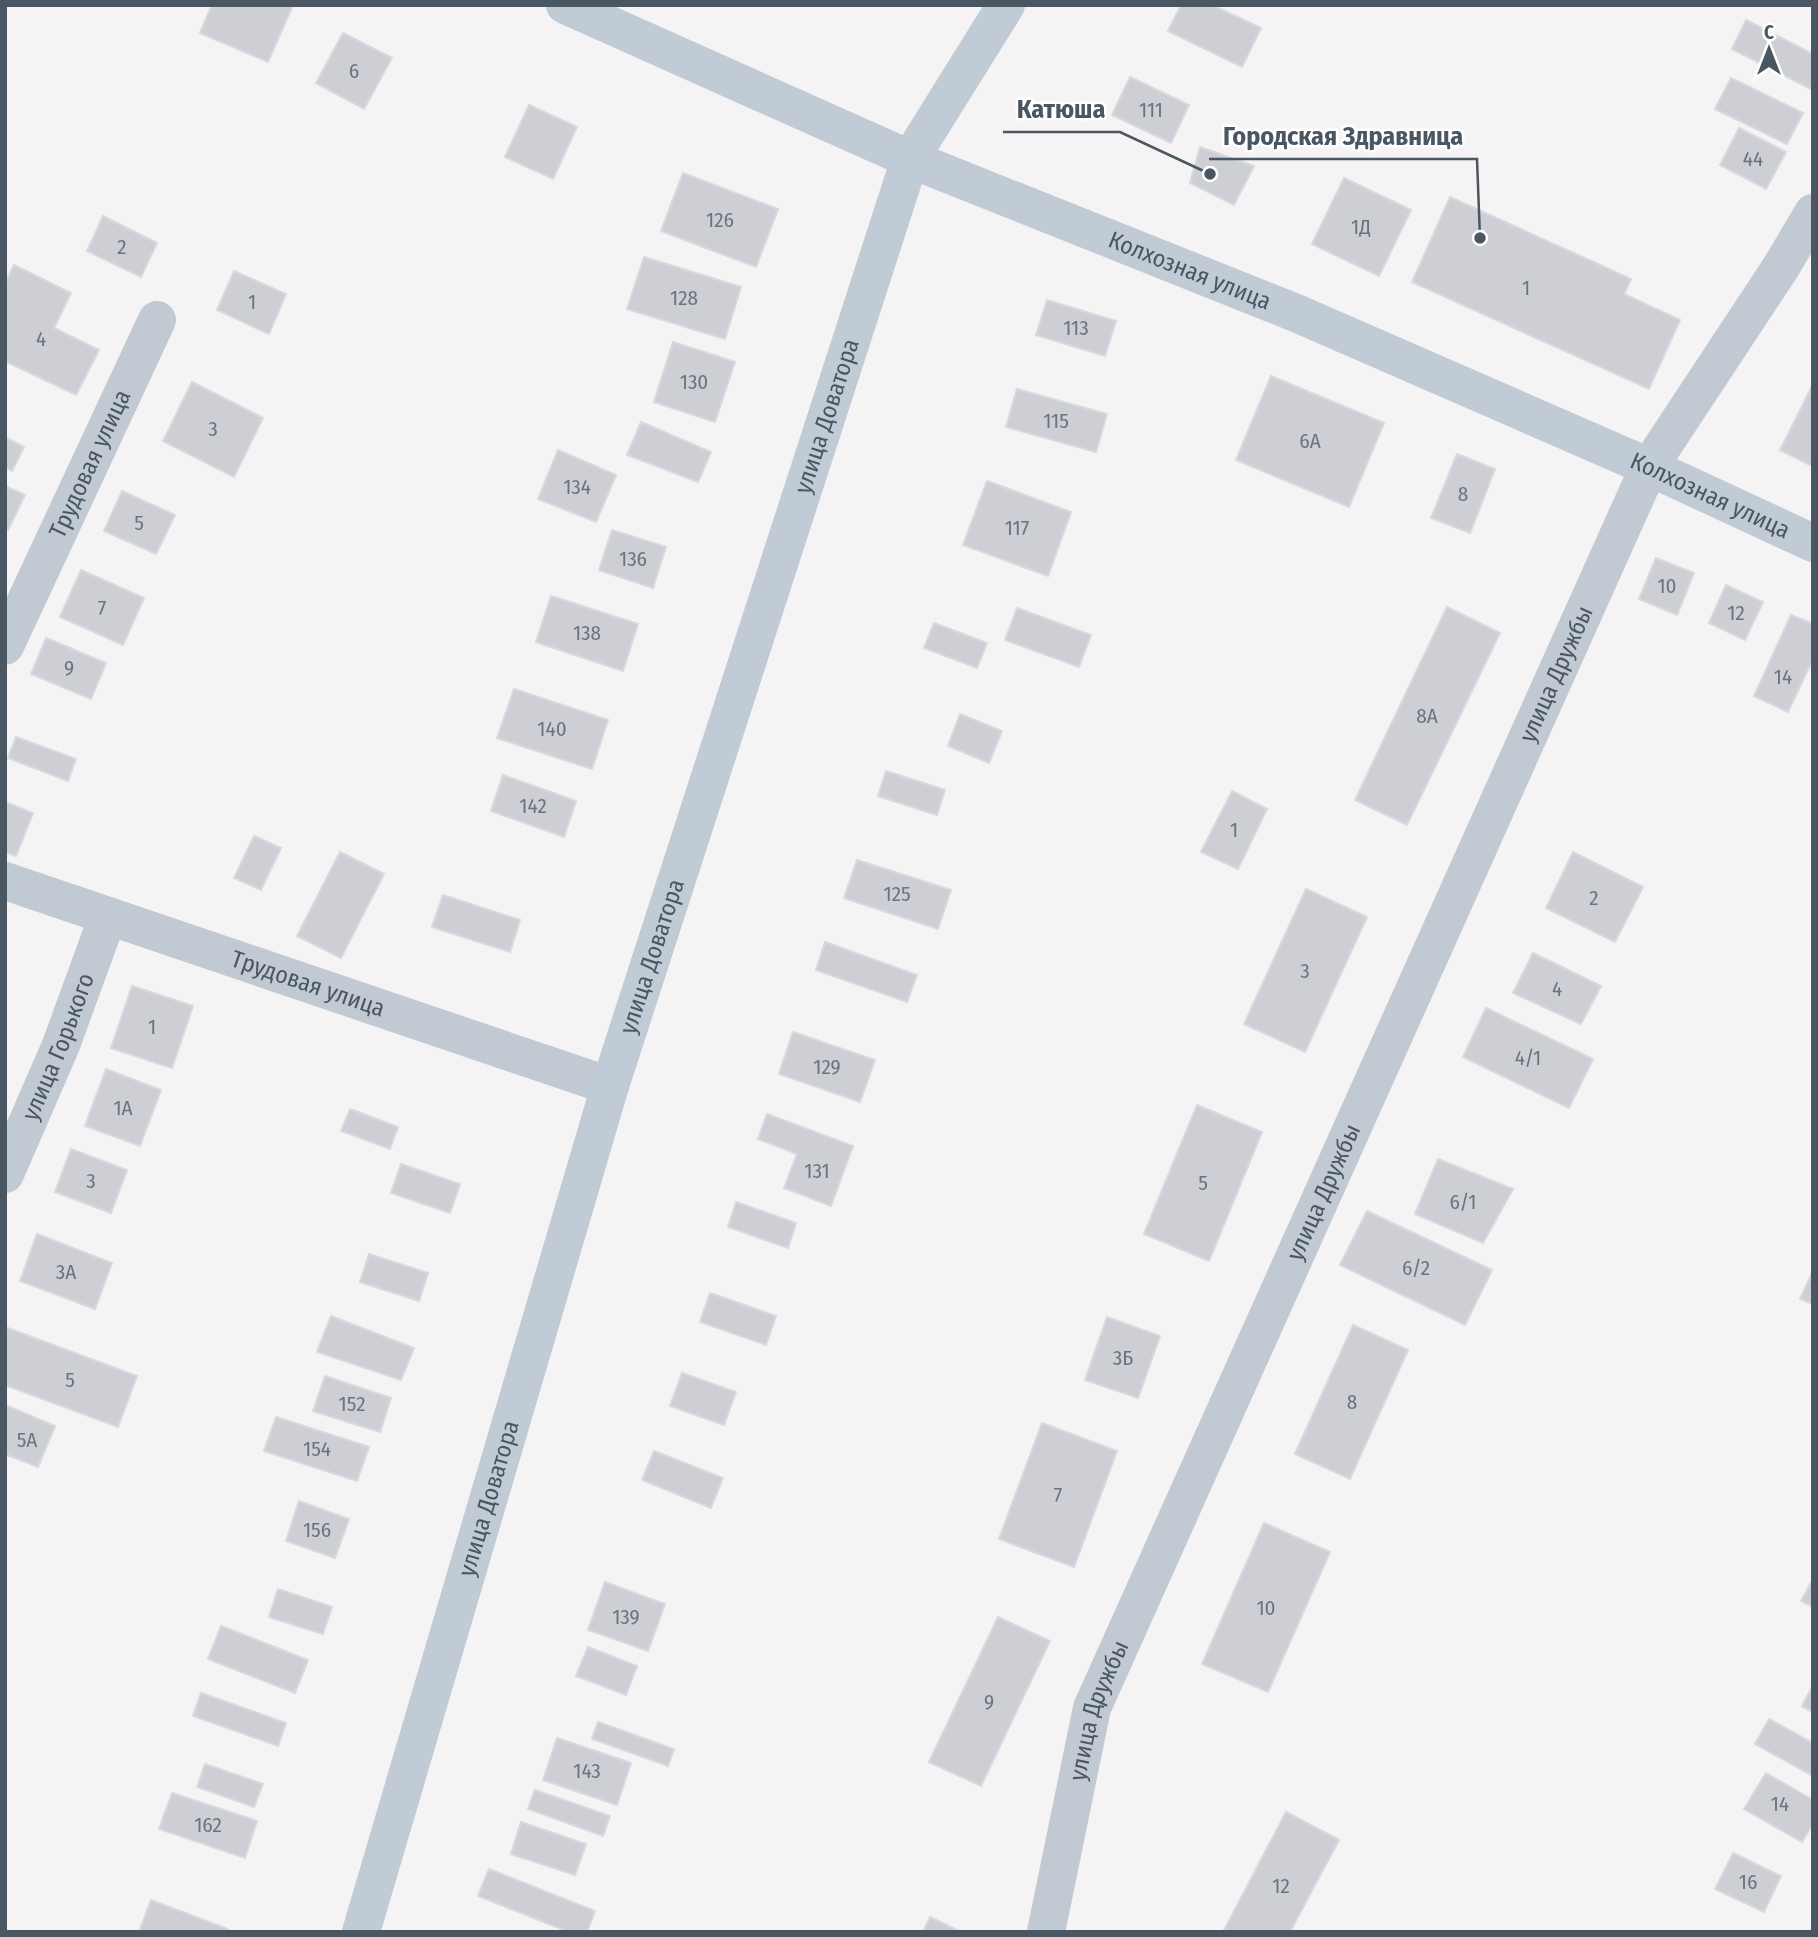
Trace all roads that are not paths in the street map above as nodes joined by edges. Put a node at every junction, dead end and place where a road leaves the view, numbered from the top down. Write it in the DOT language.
graph roads {
  1 [pos="565,5"];
  2 [pos="1006,5"];
  3 [pos="910,159"];
  4 [pos="1813,213"];
  5 [pos="157,320"];
  6 [pos="1649,467"];
  7 [pos="1813,543"];
  8 [pos="5,646"];
  9 [pos="5,881"];
  10 [pos="108,916"];
  11 [pos="610,1086"];
  12 [pos="5,1174"];
  13 [pos="361,1932"];
  14 [pos="1046,1932"];
  1 -- 3 [label="street, Колхозная улица"];
  2 -- 3 [label="street, улица Доватора"];
  3 -- 6 [label="street, Колхозная улица"];
  3 -- 11 [label="street, улица Доватора"];
  4 -- 6 [label="street, улица Дружбы"];
  5 -- 8 [label="street, Трудовая улица"];
  6 -- 7 [label="street, Колхозная улица"];
  6 -- 14 [label="street, улица Дружбы"];
  9 -- 10 [label="street, Трудовая улица"];
  10 -- 11 [label="street, Трудовая улица"];
  10 -- 12 [label="street, улица Горького"];
  11 -- 13 [label="street, улица Доватора"];
}
